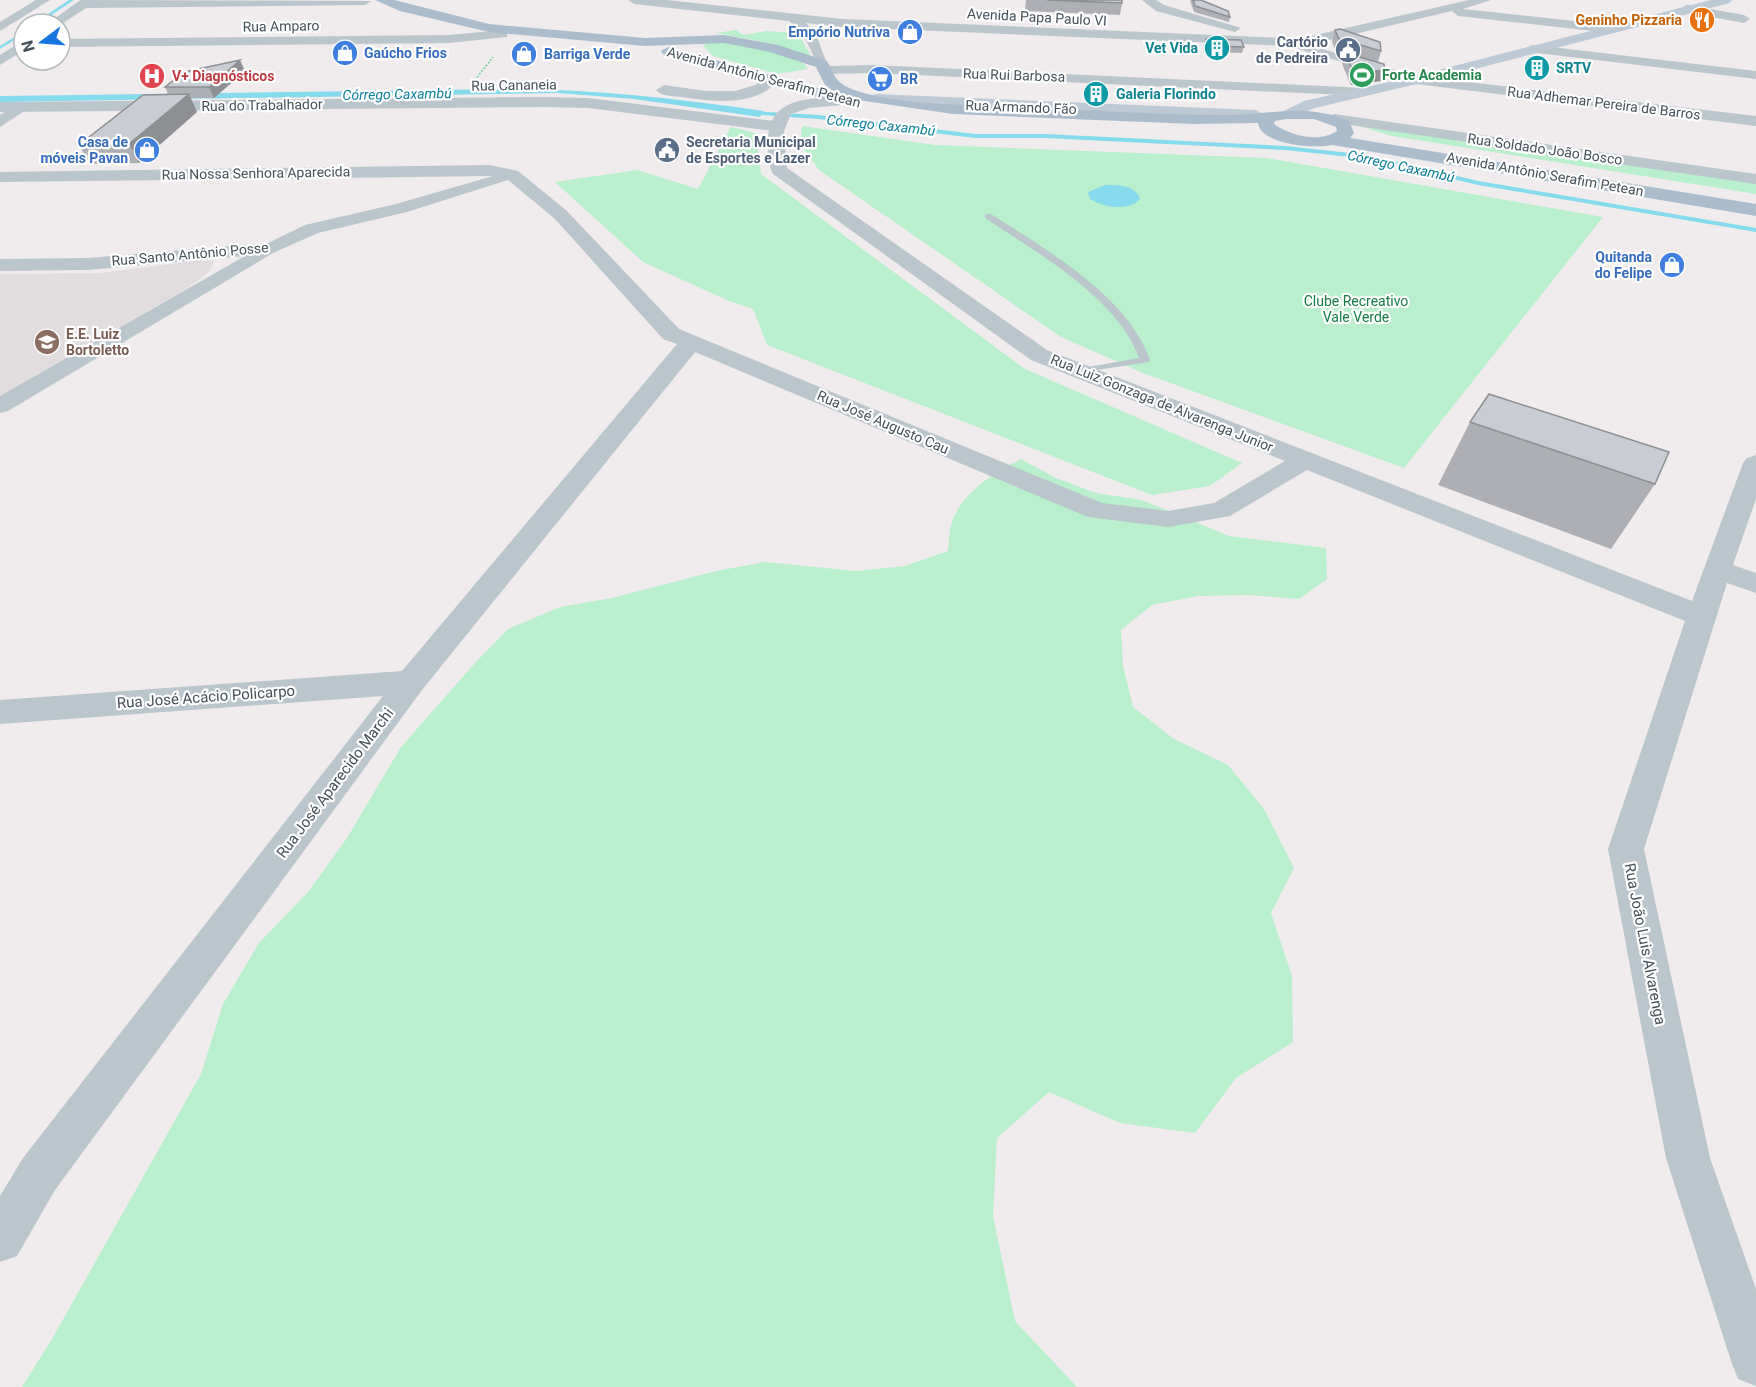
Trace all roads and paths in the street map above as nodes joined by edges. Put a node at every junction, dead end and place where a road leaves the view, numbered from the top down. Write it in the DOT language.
graph roads {
  1 [pos="44,0"];
  2 [pos="381,0"];
  3 [pos="634,0"];
  4 [pos="784,0"];
  5 [pos="1148,0"];
  6 [pos="1726,0"];
  7 [pos="1733,0"];
  8 [pos="364,1"];
  9 [pos="1482,1"];
  10 [pos="86,2"];
  11 [pos="1688,9"];
  12 [pos="1437,11"];
  13 [pos="71,12"];
  14 [pos="792,17"];
  15 [pos="1506,17"];
  16 [pos="1553,22"];
  17 [pos="843,23"];
  18 [pos="1224,25"];
  19 [pos="1751,26"];
  20 [pos="0,27"];
  21 [pos="1611,29"];
  22 [pos="809,32"];
  23 [pos="506,34"];
  24 [pos="698,38"];
  25 [pos="1172,38"];
  26 [pos="1576,38"];
  27 [pos="1284,42"];
  28 [pos="72,43"];
  29 [pos="1534,49"];
  30 [pos="690,56"];
  31 [pos="1593,57"];
  32 [pos="823,67"];
  33 [pos="1756,75"];
  34 [pos="1416,80"];
  35 [pos="768,83"];
  36 [pos="471,85"];
  37 [pos="1276,87"];
  38 [pos="648,88"];
  39 [pos="155,90"];
  40 [pos="11,91"];
  41 [pos="1359,94"];
  42 [pos="848,101"];
  43 [pos="1310,104"];
  44 [pos="0,107"];
  45 [pos="21,107"];
  46 [pos="1290,112"];
  47 [pos="1270,116"];
  48 [pos="782,117"];
  49 [pos="0,122"];
  50 [pos="1756,122"];
  51 [pos="1335,126"];
  52 [pos="1278,134"];
  53 [pos="512,175"];
  54 [pos="0,177"];
  55 [pos="1756,179"];
  56 [pos="1756,200"];
  57 [pos="1756,210"];
  58 [pos="988,216"];
  59 [pos="272,248"];
  60 [pos="0,265"];
  61 [pos="691,342"];
  62 [pos="1081,371"];
  63 [pos="0,406"];
  64 [pos="1305,460"];
  65 [pos="1753,482"];
  66 [pos="1718,569"];
  67 [pos="1756,583"];
  68 [pos="1701,616"];
  69 [pos="411,682"];
  70 [pos="0,712"];
  71 [pos="0,1239"];
  72 [pos="1756,1361"];
  1 -- 20 [label="street"];
  2 -- 24 [label="main road"];
  3 -- 14 [label="street, Avenida Papa Paulo VI"];
  4 -- 14 [label="street"];
  5 -- 18 [label="street"];
  6 -- 11 [label="main road"];
  7 -- 19 [label="street"];
  8 -- 10 [label="street"];
  8 -- 23 [label="main road, Avenida Antônio Serafim Petean"];
  9 -- 12 [label="street"];
  9 -- 15 [label="street"];
  10 -- 13 [label="street"];
  11 -- 19 [label="street"];
  11 -- 21 [label="main road"];
  12 -- 15 [label="street"];
  12 -- 27 [label="street"];
  14 -- 17 [label="street, Avenida Papa Paulo VI"];
  14 -- 22 [label="street"];
  15 -- 16 [label="street"];
  16 -- 21 [label="street"];
  16 -- 26 [label="street"];
  17 -- 22 [label="street"];
  17 -- 25 [label="street, Avenida Papa Paulo VI"];
  18 -- 25 [label="street, Avenida Papa Paulo VI"];
  18 -- 27 [label="street"];
  21 -- 26 [label="main road"];
  22 -- 32 [label="street"];
  23 -- 28 [label="street, Rua Amparo"];
  23 -- 30 [label="main road, Avenida Antônio Serafim Petean"];
  23 -- 36 [label="path"];
  24 -- 30 [label="main road"];
  24 -- 32 [label="main road"];
  25 -- 27 [label="street, Avenida Papa Paulo VI"];
  26 -- 29 [label="main road"];
  26 -- 31 [label="street"];
  27 -- 34 [label="street, Rua Adhemar Pereira de Barros"];
  29 -- 31 [label="street"];
  29 -- 34 [label="main road"];
  30 -- 35 [label="main road, Avenida Antônio Serafim Petean"];
  31 -- 33 [label="street"];
  32 -- 35 [label="main road"];
  32 -- 37 [label="street, Rua Rui Barbosa"];
  32 -- 47 [label="main road, Avenida Antônio Serafim Petean"];
  34 -- 41 [label="main road"];
  34 -- 50 [label="street, Rua Adhemar Pereira de Barros"];
  35 -- 38 [label="street"];
  35 -- 42 [label="main road, Avenida Antônio Serafim Petean"];
  35 -- 48 [label="street"];
  37 -- 41 [label="street, Rua Rui Barbosa"];
  37 -- 43 [label="street, Rua Rui Barbosa"];
  39 -- 40 [label="street"];
  41 -- 43 [label="main road"];
  41 -- 51 [label="main road"];
  42 -- 48 [label="street"];
  42 -- 52 [label="main road, Avenida Antônio Serafim Petean"];
  43 -- 46 [label="main road"];
  44 -- 45 [label="street, Rua do Trabalhador"];
  45 -- 48 [label="street, Rua do Trabalhador"];
  45 -- 49 [label="street"];
  46 -- 47 [label="main road, Avenida Antônio Serafim Petean"];
  46 -- 51 [label="main road, Avenida Antônio Serafim Petean"];
  47 -- 52 [label="main road"];
  48 -- 62 [label="street, Rua Luiz Gonzaga de Alvarenga Junior"];
  51 -- 52 [label="main road, Avenida Antônio Serafim Petean"];
  51 -- 55 [label="street, Rua Soldado João Bosco"];
  51 -- 56 [label="main road, Avenida Antônio Serafim Petean"];
  51 -- 57 [label="main road, Avenida Antônio Serafim Petean"];
  53 -- 54 [label="street, Rua Nossa Senhora Aparecida"];
  53 -- 59 [label="street, Rua Santo Antônio Posse"];
  53 -- 61 [label="street, Rua José Augusto Cau"];
  58 -- 62 [label="lane"];
  59 -- 60 [label="street, Rua Santo Antônio Posse"];
  59 -- 63 [label="street"];
  61 -- 64 [label="street, Rua José Augusto Cau"];
  61 -- 69 [label="street, Rua José Aparecido Marchi"];
  62 -- 64 [label="street, Rua Luiz Gonzaga de Alvarenga Junior"];
  64 -- 68 [label="street, Rua Luiz Gonzaga de Alvarenga Junior"];
  65 -- 66 [label="street, Rua João Luis Alvarenga"];
  66 -- 67 [label="street"];
  66 -- 68 [label="street, Rua João Luis Alvarenga"];
  68 -- 72 [label="street, Rua João Luis Alvarenga"];
  69 -- 70 [label="street, Rua José Acácio Policarpo"];
  69 -- 71 [label="street, Rua José Aparecido Marchi"];
}
